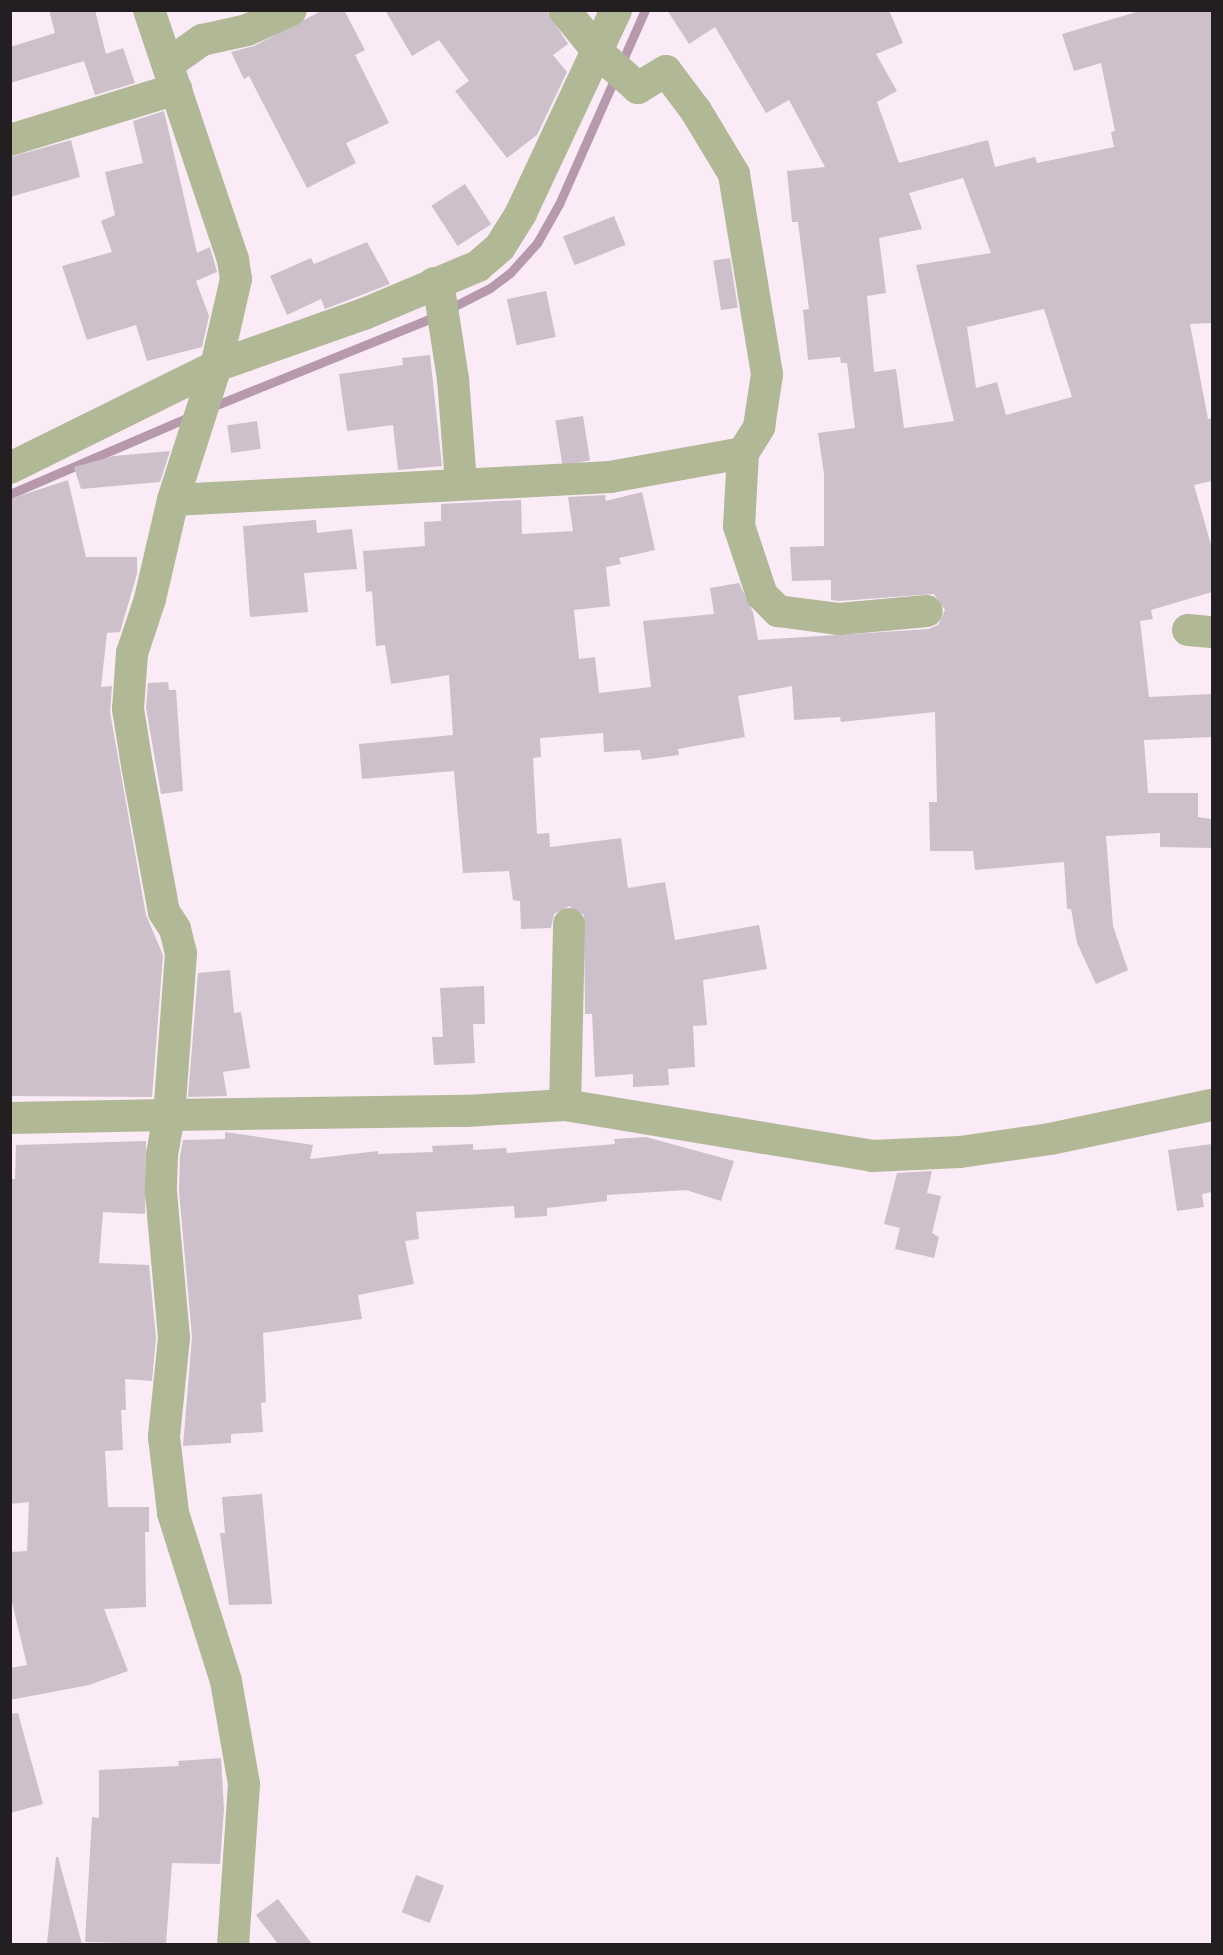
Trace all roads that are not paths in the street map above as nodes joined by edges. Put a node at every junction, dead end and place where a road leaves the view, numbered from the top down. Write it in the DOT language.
graph roads {
  1 [pos="149,10"];
  2 [pos="291,10"];
  3 [pos="564,10"];
  4 [pos="616,10"];
  5 [pos="600,54"];
  6 [pos="172,76"];
  7 [pos="10,140"];
  8 [pos="437,290"];
  9 [pos="216,366"];
  10 [pos="743,453"];
  11 [pos="10,468"];
  12 [pos="461,482"];
  13 [pos="173,500"];
  14 [pos="927,611"];
  15 [pos="569,924"];
  16 [pos="565,1105"];
  17 [pos="1212,1105"];
  18 [pos="169,1115"];
  19 [pos="10,1118"];
  20 [pos="233,1944"];
  1 -- 6 [label="street"];
  2 -- 6 [label="street"];
  3 -- 5 [label="street"];
  4 -- 5 [label="street"];
  5 -- 8 [label="street"];
  5 -- 10 [label="street"];
  6 -- 7 [label="street"];
  6 -- 9 [label="street"];
  8 -- 9 [label="street"];
  8 -- 12 [label="street"];
  9 -- 11 [label="street"];
  9 -- 13 [label="street"];
  10 -- 12 [label="street"];
  10 -- 14 [label="street"];
  12 -- 13 [label="street"];
  13 -- 18 [label="street"];
  15 -- 16 [label="street"];
  16 -- 17 [label="street"];
  16 -- 18 [label="street"];
  18 -- 19 [label="street"];
  18 -- 20 [label="street"];
}
